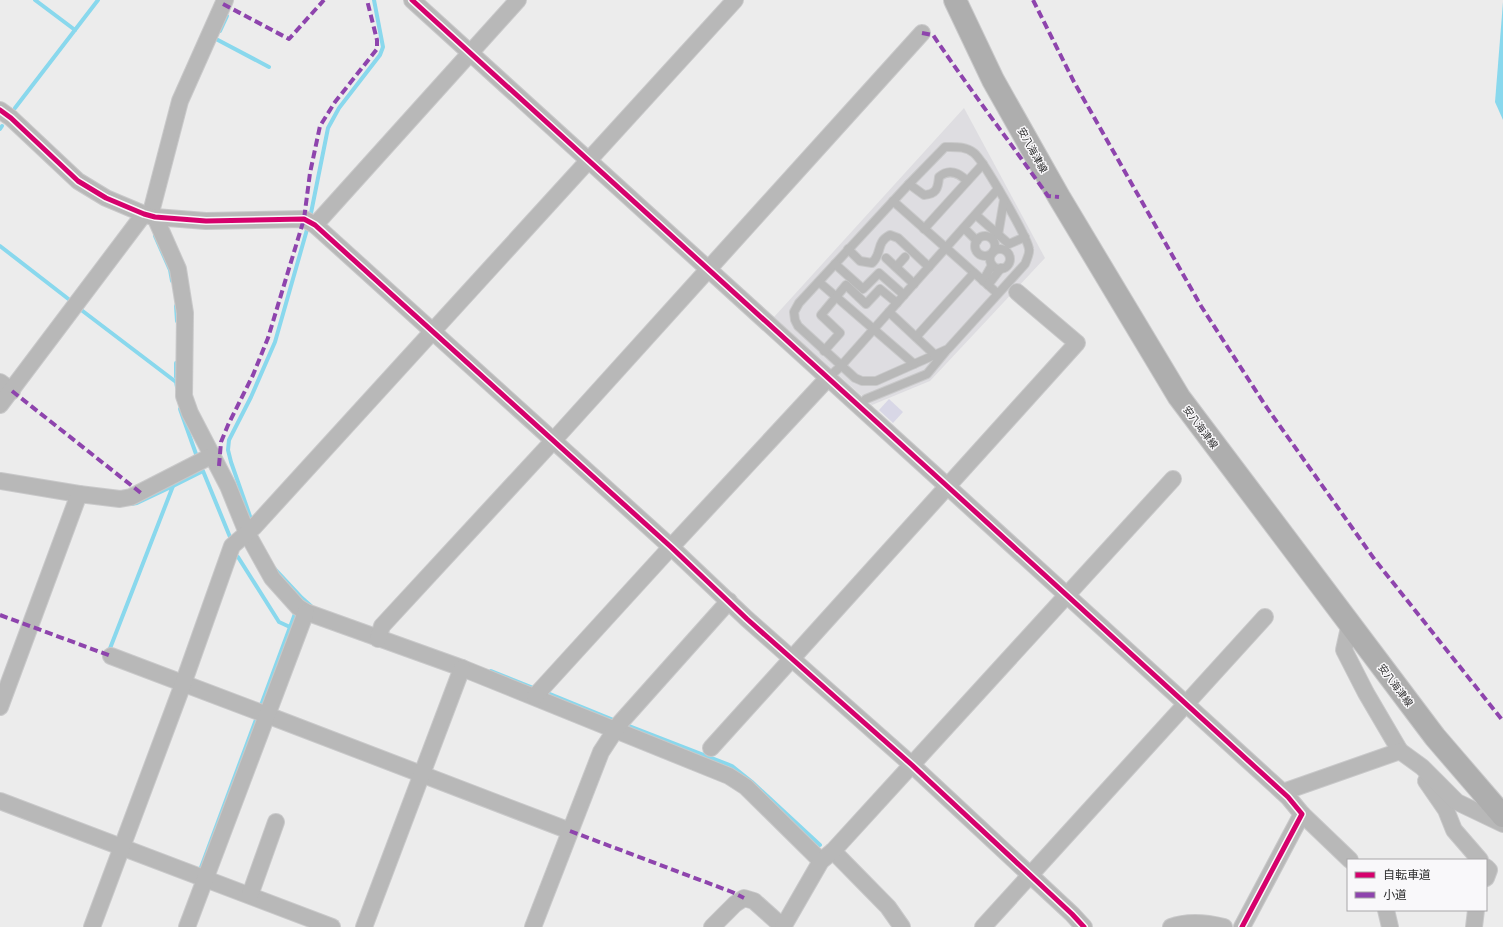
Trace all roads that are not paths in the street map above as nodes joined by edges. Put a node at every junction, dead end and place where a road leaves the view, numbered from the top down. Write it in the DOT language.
graph roads {
  1 [pos="412,0"];
  2 [pos="518,0"];
  3 [pos="735,0"];
  4 [pos="955,0"];
  5 [pos="221,1"];
  6 [pos="922,33"];
  7 [pos="470,52"];
  8 [pos="0,110"];
  9 [pos="589,161"];
  10 [pos="982,164"];
  11 [pos="967,181"];
  12 [pos="909,184"];
  13 [pos="998,189"];
  14 [pos="1004,200"];
  15 [pos="893,201"];
  16 [pos="976,214"];
  17 [pos="150,216"];
  18 [pos="315,225"];
  19 [pos="964,228"];
  20 [pos="924,229"];
  21 [pos="998,235"];
  22 [pos="1025,237"];
  23 [pos="977,241"];
  24 [pos="946,248"];
  25 [pos="848,249"];
  26 [pos="992,252"];
  27 [pos="905,256"];
  28 [pos="886,258"];
  29 [pos="835,264"];
  30 [pos="992,265"];
  31 [pos="896,267"];
  32 [pos="929,267"];
  33 [pos="1001,268"];
  34 [pos="707,269"];
  35 [pos="974,273"];
  36 [pos="819,282"];
  37 [pos="985,283"];
  38 [pos="914,284"];
  39 [pos="1017,292"];
  40 [pos="997,293"];
  41 [pos="904,295"];
  42 [pos="837,297"];
  43 [pos="897,303"];
  44 [pos="889,312"];
  45 [pos="874,329"];
  46 [pos="433,332"];
  47 [pos="916,337"];
  48 [pos="948,349"];
  49 [pos="824,351"];
  50 [pos="934,355"];
  51 [pos="914,364"];
  52 [pos="841,366"];
  53 [pos="828,378"];
  54 [pos="6,387"];
  55 [pos="866,399"];
  56 [pos="0,406"];
  57 [pos="552,441"];
  58 [pos="213,455"];
  59 [pos="1173,479"];
  60 [pos="0,481"];
  61 [pos="947,486"];
  62 [pos="79,494"];
  63 [pos="247,533"];
  64 [pos="671,547"];
  65 [pos="1066,594"];
  66 [pos="729,601"];
  67 [pos="306,612"];
  68 [pos="1266,617"];
  69 [pos="1350,623"];
  70 [pos="378,638"];
  71 [pos="111,656"];
  72 [pos="792,659"];
  73 [pos="462,668"];
  74 [pos="183,684"];
  75 [pos="535,696"];
  76 [pos="1187,704"];
  77 [pos="0,707"];
  78 [pos="267,714"];
  79 [pos="615,729"];
  80 [pos="711,748"];
  81 [pos="1406,755"];
  82 [pos="912,765"];
  83 [pos="422,774"];
  84 [pos="1283,792"];
  85 [pos="0,801"];
  86 [pos="1302,814"];
  87 [pos="1503,816"];
  88 [pos="276,822"];
  89 [pos="1503,824"];
  90 [pos="570,831"];
  91 [pos="122,848"];
  92 [pos="827,856"];
  93 [pos="1349,859"];
  94 [pos="1479,859"];
  95 [pos="1030,875"];
  96 [pos="200,876"];
  97 [pos="250,895"];
  98 [pos="1386,911"];
  99 [pos="1476,911"];
  100 [pos="92,927"];
  101 [pos="187,927"];
  102 [pos="332,927"];
  103 [pos="364,927"];
  104 [pos="533,927"];
  105 [pos="712,927"];
  106 [pos="783,927"];
  107 [pos="902,927"];
  108 [pos="983,927"];
  109 [pos="1084,927"];
  110 [pos="1170,927"];
  111 [pos="1224,927"];
  112 [pos="1242,927"];
  113 [pos="1390,927"];
  114 [pos="1474,927"];
  1 -- 7 [label="street"];
  2 -- 7 [label="street"];
  3 -- 9 [label="street"];
  4 -- 69 [label="main road, 安八海津線"];
  5 -- 17 [label="street"];
  6 -- 34 [label="street"];
  7 -- 9 [label="street"];
  7 -- 18 [label="street"];
  8 -- 17 [label="street"];
  9 -- 34 [label="street"];
  9 -- 46 [label="street"];
  10 -- 11 [label="lane"];
  10 -- 12 [label="lane"];
  10 -- 13 [label="lane"];
  11 -- 12 [label="lane"];
  11 -- 20 [label="lane"];
  12 -- 15 [label="lane"];
  13 -- 14 [label="lane"];
  13 -- 16 [label="lane"];
  14 -- 21 [label="lane"];
  14 -- 22 [label="lane"];
  15 -- 20 [label="lane"];
  15 -- 25 [label="lane"];
  16 -- 19 [label="lane"];
  16 -- 21 [label="lane"];
  17 -- 18 [label="street"];
  17 -- 54 [label="street"];
  17 -- 58 [label="street"];
  18 -- 46 [label="street"];
  19 -- 23 [label="lane"];
  19 -- 24 [label="lane"];
  20 -- 24 [label="lane"];
  21 -- 22 [label="lane"];
  22 -- 40 [label="lane"];
  23 -- 26 [label="lane"];
  23 -- 26 [label="lane"];
  24 -- 32 [label="lane"];
  24 -- 35 [label="lane"];
  25 -- 29 [label="lane"];
  25 -- 32 [label="lane"];
  26 -- 30 [label="lane"];
  26 -- 33 [label="lane"];
  27 -- 31 [label="lane"];
  28 -- 31 [label="lane"];
  29 -- 36 [label="lane"];
  29 -- 41 [label="lane"];
  30 -- 33 [label="lane"];
  30 -- 37 [label="lane"];
  31 -- 38 [label="lane"];
  32 -- 38 [label="lane"];
  33 -- 37 [label="lane"];
  34 -- 53 [label="street"];
  34 -- 57 [label="street"];
  35 -- 37 [label="lane"];
  35 -- 47 [label="lane"];
  36 -- 42 [label="lane"];
  36 -- 49 [label="lane"];
  37 -- 40 [label="lane"];
  38 -- 41 [label="lane"];
  39 -- 61 [label="street"];
  40 -- 48 [label="lane"];
  41 -- 43 [label="lane"];
  42 -- 43 [label="lane"];
  42 -- 45 [label="lane"];
  42 -- 49 [label="lane"];
  43 -- 44 [label="lane"];
  44 -- 45 [label="lane"];
  44 -- 47 [label="lane"];
  45 -- 51 [label="lane"];
  45 -- 52 [label="lane"];
  46 -- 57 [label="street"];
  46 -- 63 [label="street"];
  47 -- 50 [label="lane"];
  48 -- 50 [label="lane"];
  48 -- 55 [label="lane"];
  49 -- 52 [label="lane"];
  50 -- 51 [label="lane"];
  51 -- 52 [label="lane"];
  52 -- 53 [label="lane"];
  53 -- 61 [label="street"];
  53 -- 64 [label="street"];
  54 -- 56 [label="street"];
  57 -- 64 [label="street"];
  57 -- 70 [label="street"];
  58 -- 62 [label="street"];
  58 -- 63 [label="street"];
  59 -- 65 [label="street"];
  60 -- 62 [label="street"];
  61 -- 65 [label="street"];
  61 -- 72 [label="street"];
  62 -- 77 [label="street"];
  63 -- 67 [label="street"];
  63 -- 74 [label="street"];
  64 -- 66 [label="street"];
  64 -- 75 [label="street"];
  65 -- 76 [label="street"];
  65 -- 82 [label="street"];
  66 -- 72 [label="street"];
  66 -- 79 [label="street"];
  67 -- 70 [label="street"];
  67 -- 78 [label="street"];
  68 -- 76 [label="street"];
  69 -- 81 [label="street"];
  69 -- 87 [label="main road, 安八海津線"];
  70 -- 73 [label="street"];
  71 -- 74 [label="street"];
  72 -- 80 [label="street"];
  72 -- 82 [label="street"];
  73 -- 75 [label="street"];
  73 -- 83 [label="street"];
  74 -- 78 [label="street"];
  74 -- 91 [label="street"];
  75 -- 79 [label="street"];
  76 -- 84 [label="street"];
  76 -- 95 [label="street"];
  78 -- 83 [label="street"];
  78 -- 96 [label="street"];
  79 -- 90 [label="street"];
  79 -- 92 [label="street"];
  81 -- 84 [label="street"];
  81 -- 89 [label="street"];
  81 -- 94 [label="street"];
  82 -- 92 [label="street"];
  82 -- 95 [label="street"];
  83 -- 90 [label="street"];
  83 -- 103 [label="street"];
  84 -- 86 [label="street"];
  85 -- 91 [label="street"];
  86 -- 93 [label="street"];
  86 -- 112 [label="street"];
  88 -- 97 [label="street"];
  90 -- 104 [label="street"];
  91 -- 96 [label="street"];
  91 -- 100 [label="street"];
  92 -- 106 [label="street"];
  92 -- 107 [label="street"];
  95 -- 108 [label="street"];
  95 -- 109 [label="street"];
  96 -- 97 [label="street"];
  96 -- 101 [label="street"];
  97 -- 102 [label="street"];
  98 -- 113 [label="street"];
  99 -- 114 [label="street"];
  105 -- 106 [label="street"];
  110 -- 111 [label="street"];
}
